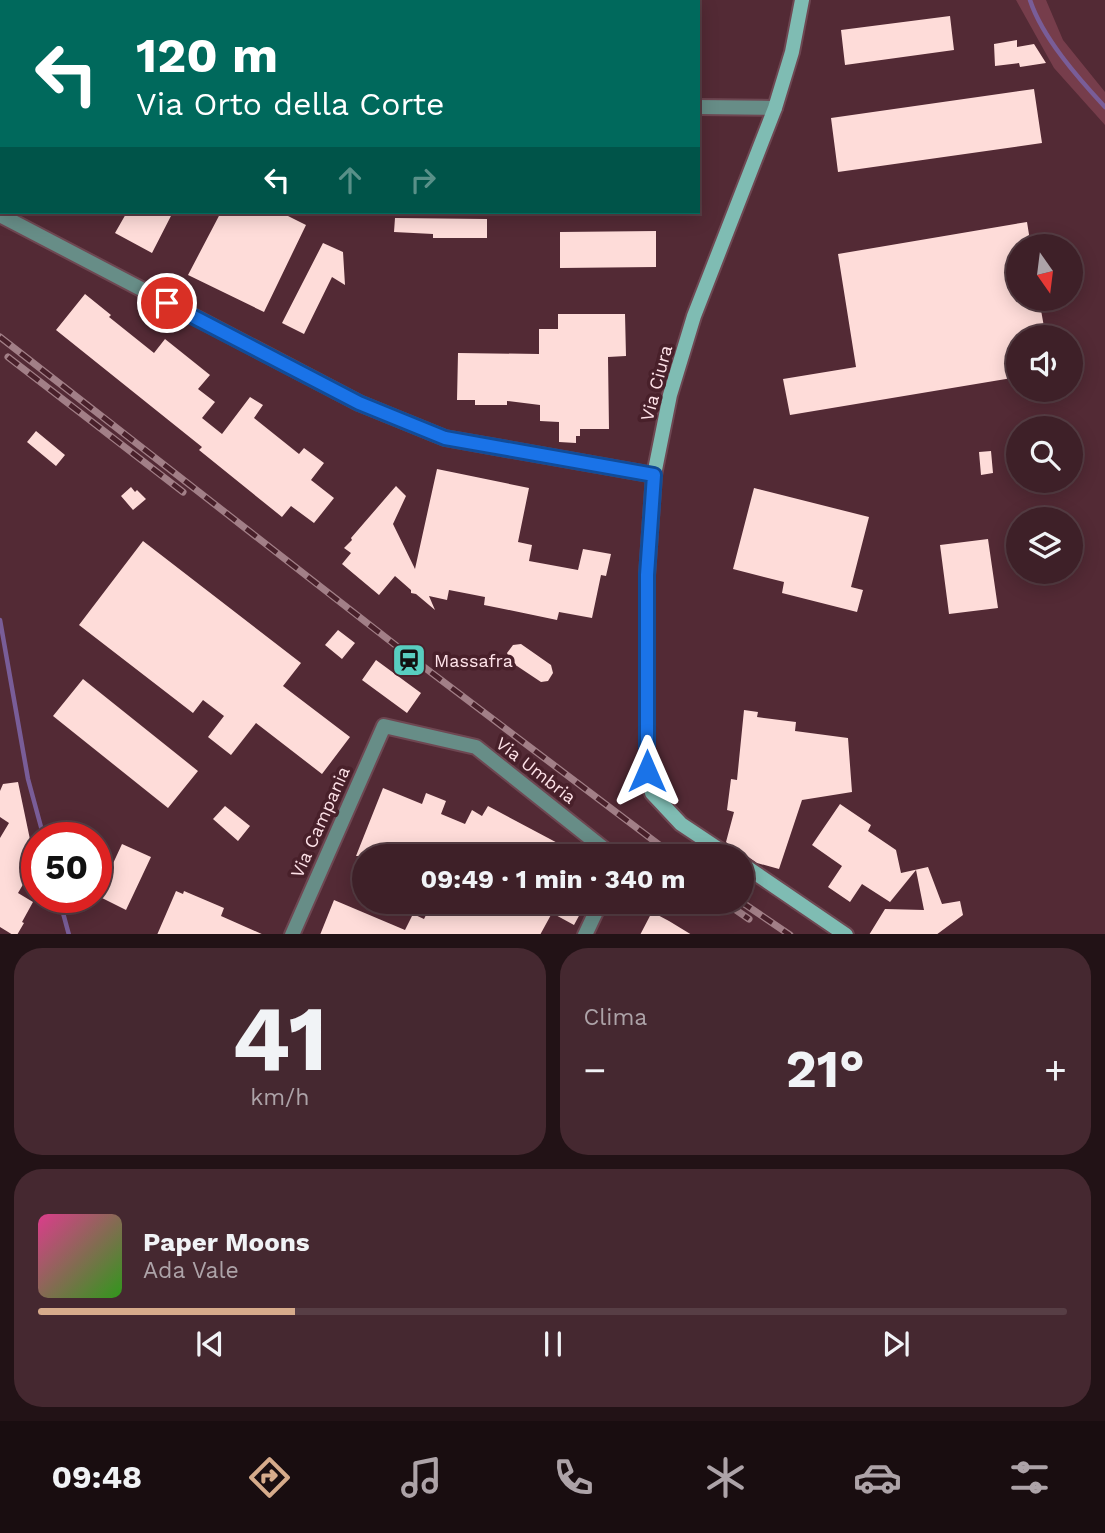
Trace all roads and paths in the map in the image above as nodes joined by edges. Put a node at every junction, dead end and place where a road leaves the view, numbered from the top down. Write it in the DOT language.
graph roads {
  1 [pos="802,0"];
  2 [pos="700,107"];
  3 [pos="775,108"];
  4 [pos="0,215"];
  5 [pos="654,475"];
  6 [pos="384,726"];
  7 [pos="597,844"];
  8 [pos="711,844"];
  9 [pos="754,872"];
  10 [pos="594,914"];
  11 [pos="292,934"];
  12 [pos="584,934"];
  13 [pos="846,934"];
  1 -- 3 [label="main road, Via Ciura"];
  2 -- 3 [label="street"];
  3 -- 5 [label="main road, Via Ciura"];
  4 -- 5 [label="street"];
  5 -- 8 [label="main road, Via Ciura"];
  6 -- 7 [label="street, Via Umbria"];
  6 -- 11 [label="street, Via Campania"];
  9 -- 13 [label="main road"];
  10 -- 12 [label="street"];
}
